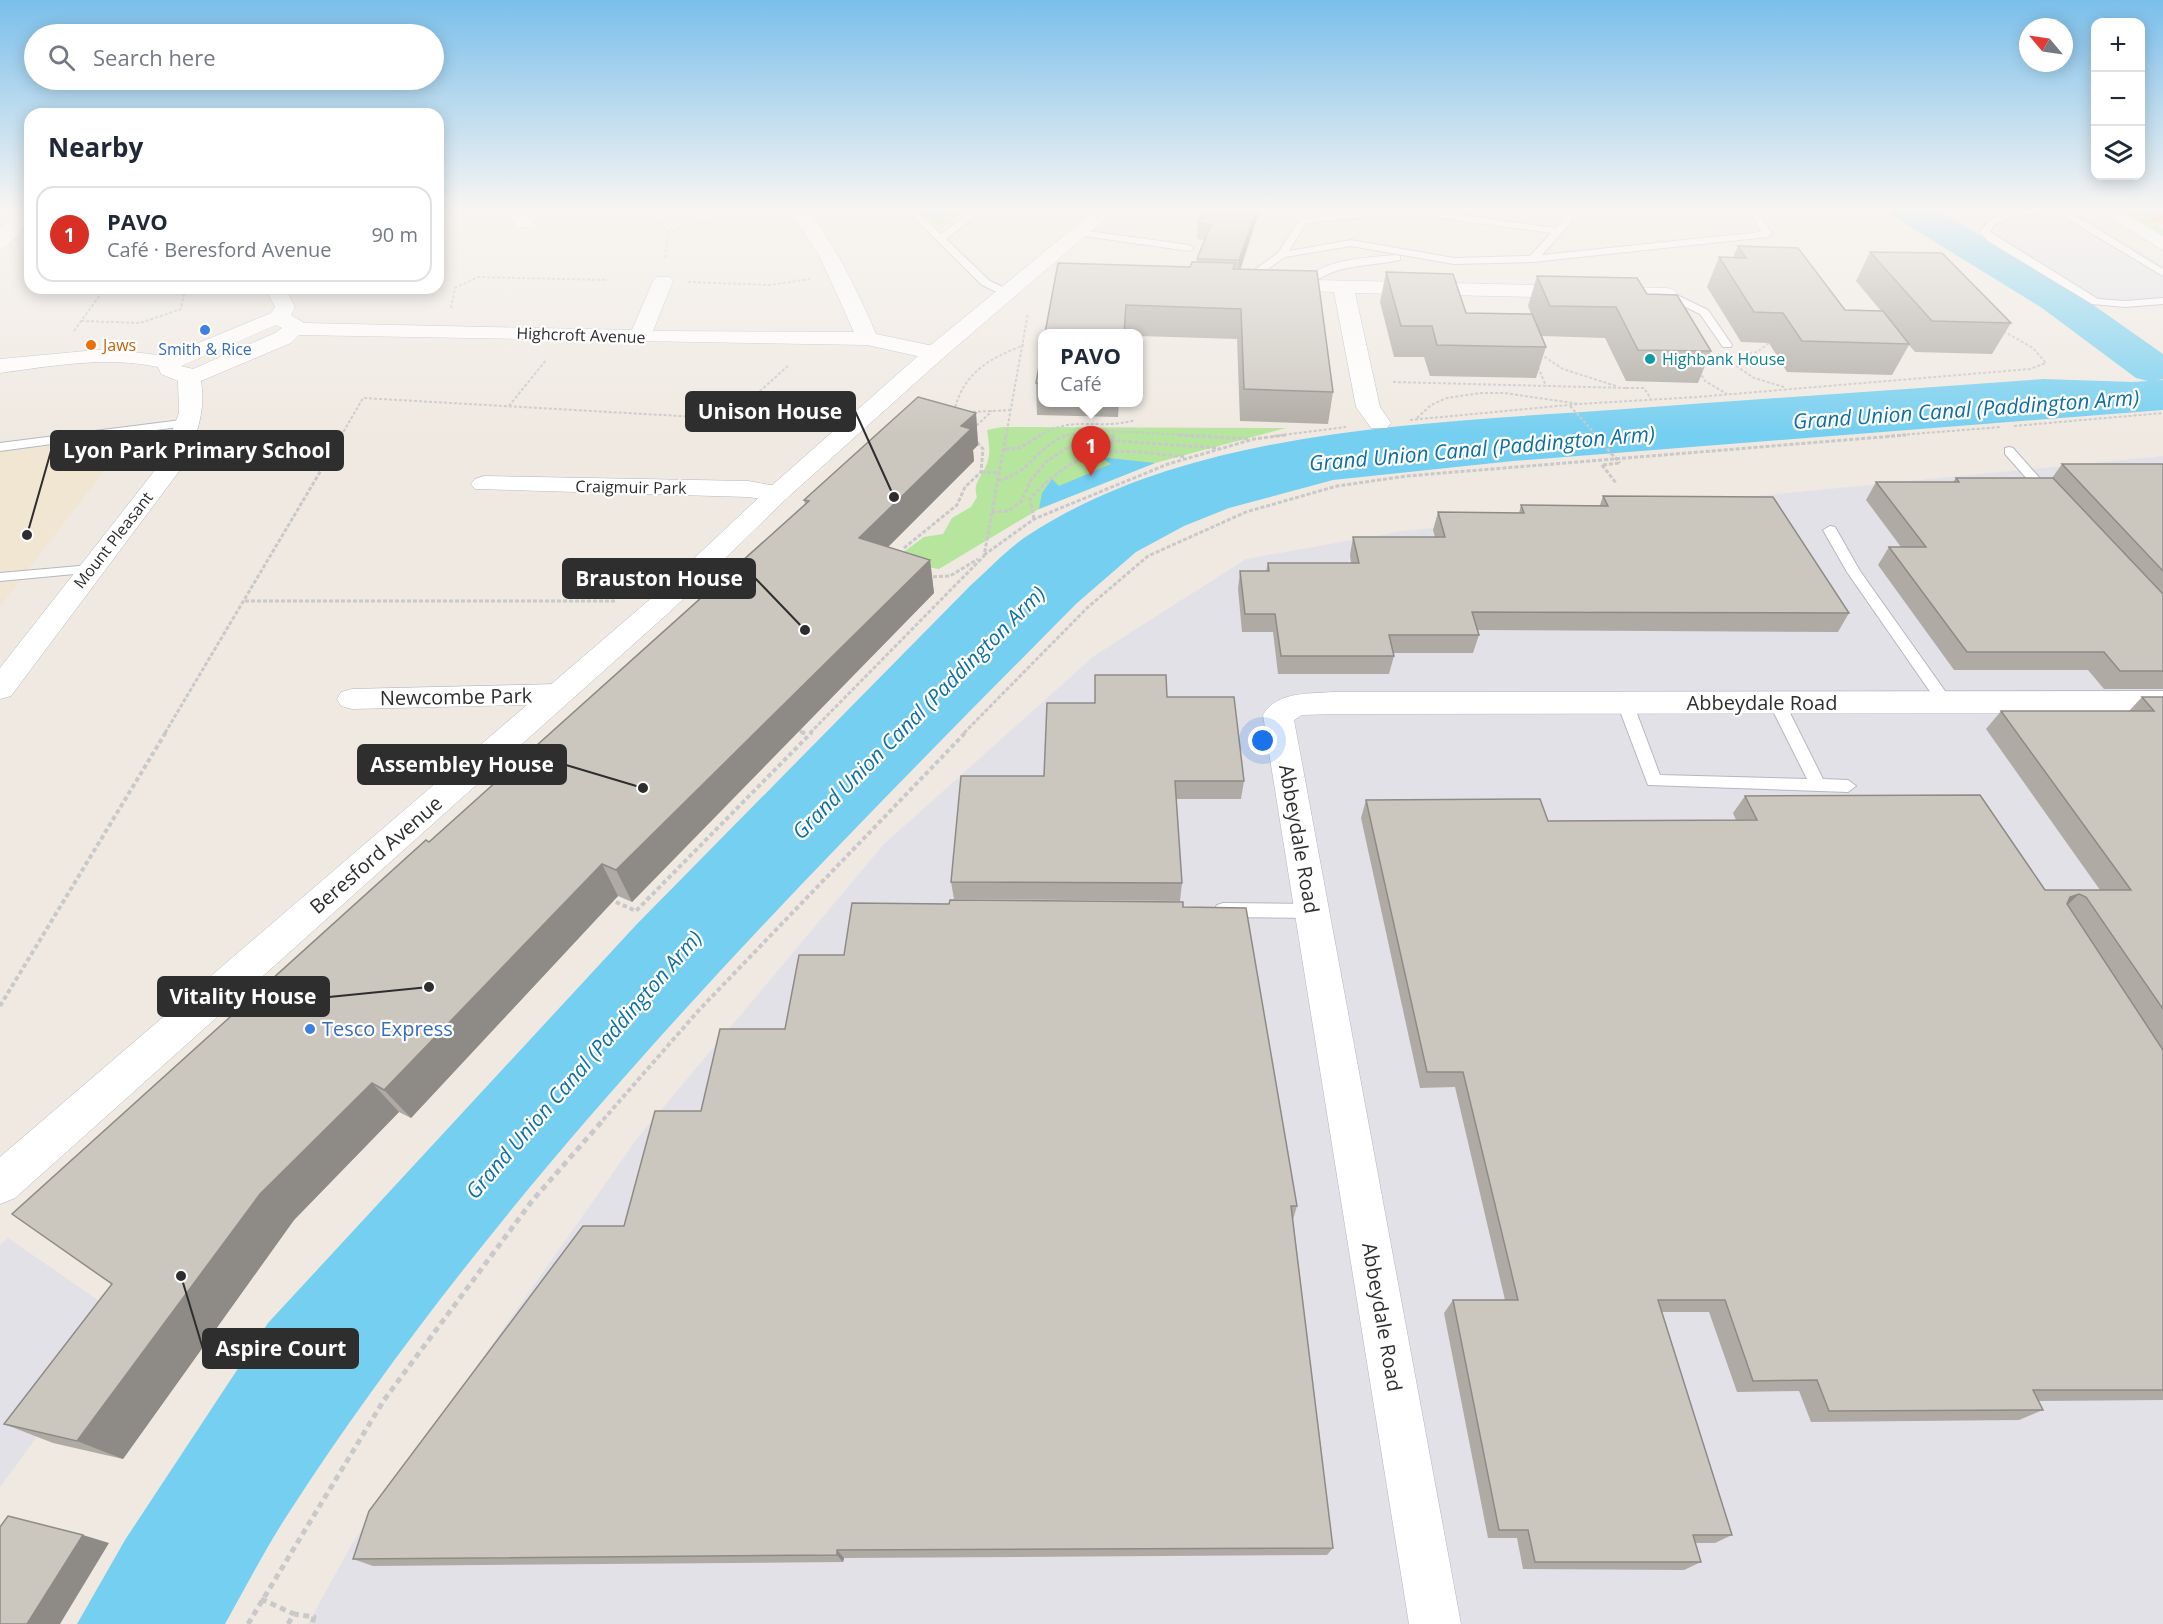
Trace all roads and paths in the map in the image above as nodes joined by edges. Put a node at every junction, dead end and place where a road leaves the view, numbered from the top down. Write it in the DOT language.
graph roads {
  1 [pos="463,284"];
  2 [pos="661,284"];
  3 [pos="744,284"];
  4 [pos="779,284"];
  5 [pos="845,284"];
  6 [pos="988,284"];
  7 [pos="1031,284"];
  8 [pos="1234,284"];
  9 [pos="2063,284"];
  10 [pos="1303,285"];
  11 [pos="1343,286"];
  12 [pos="101,294"];
  13 [pos="184,294"];
  14 [pos="278,294"];
  15 [pos="1667,294"];
  16 [pos="1019,300"];
  17 [pos="2163,301"];
  18 [pos="81,321"];
  19 [pos="286,324"];
  20 [pos="1998,327"];
  21 [pos="447,332"];
  22 [pos="567,335"];
  23 [pos="640,337"];
  24 [pos="818,338"];
  25 [pos="867,339"];
  26 [pos="1024,345"];
  27 [pos="1727,345"];
  28 [pos="1536,351"];
  29 [pos="935,353"];
  30 [pos="55,359"];
  31 [pos="1538,365"];
  32 [pos="0,366"];
  33 [pos="180,370"];
  34 [pos="1363,381"];
  35 [pos="1472,384"];
  36 [pos="1546,387"];
  37 [pos="1626,388"];
  38 [pos="1788,388"];
  39 [pos="1475,394"];
  40 [pos="1550,399"];
  41 [pos="1652,400"];
  42 [pos="1580,404"];
  43 [pos="509,406"];
  44 [pos="1012,410"];
  45 [pos="993,411"];
  46 [pos="946,412"];
  47 [pos="954,412"];
  48 [pos="2163,413"];
  49 [pos="729,419"];
  50 [pos="1417,419"];
  51 [pos="750,420"];
  52 [pos="1135,420"];
  53 [pos="189,423"];
  54 [pos="1379,423"];
  55 [pos="1117,425"];
  56 [pos="1115,431"];
  57 [pos="1254,439"];
  58 [pos="1113,440"];
  59 [pos="0,447"];
  60 [pos="1005,448"];
  61 [pos="1221,448"];
  62 [pos="1109,450"];
  63 [pos="2009,451"];
  64 [pos="1190,458"];
  65 [pos="981,472"];
  66 [pos="1000,472"];
  67 [pos="998,480"];
  68 [pos="484,483"];
  69 [pos="1616,483"];
  70 [pos="778,493"];
  71 [pos="2060,507"];
  72 [pos="992,512"];
  73 [pos="1035,519"];
  74 [pos="1830,530"];
  75 [pos="904,548"];
  76 [pos="984,556"];
  77 [pos="91,569"];
  78 [pos="0,577"];
  79 [pos="925,577"];
  80 [pos="245,601"];
  81 [pos="665,601"];
  82 [pos="0,689"];
  83 [pos="560,694"];
  84 [pos="352,699"];
  85 [pos="1945,702"];
  86 [pos="2163,702"];
  87 [pos="1625,703"];
  88 [pos="1777,703"];
  89 [pos="786,727"];
  90 [pos="807,734"];
  91 [pos="1818,785"];
  92 [pos="1848,786"];
  93 [pos="604,896"];
  94 [pos="1206,910"];
  95 [pos="1312,911"];
  96 [pos="0,1006"];
  97 [pos="0,1184"];
  98 [pos="261,1599"];
  99 [pos="294,1614"];
  100 [pos="248,1624"];
  101 [pos="288,1624"];
  102 [pos="312,1624"];
  103 [pos="1435,1624"];
  1 -- 21 [label="path"];
  2 -- 23 [label="street"];
  3 -- 4 [label="path"];
  5 -- 25 [label="street"];
  6 -- 16 [label="lane"];
  7 -- 16 [label="street, Beresford Avenue"];
  8 -- 10 [label="street"];
  9 -- 17 [label="lane"];
  10 -- 11 [label="street"];
  11 -- 15 [label="street"];
  11 -- 34 [label="street"];
  12 -- 18 [label="path"];
  13 -- 18 [label="path"];
  14 -- 19 [label="street"];
  15 -- 27 [label="lane"];
  16 -- 26 [label="path"];
  16 -- 29 [label="street, Beresford Avenue"];
  18 -- 30 [label="path"];
  19 -- 21 [label="street, Highcroft Avenue"];
  19 -- 33 [label="street"];
  20 -- 38 [label="path"];
  21 -- 22 [label="street, Highcroft Avenue"];
  22 -- 23 [label="street, Highcroft Avenue"];
  22 -- 43 [label="path"];
  23 -- 24 [label="street, Highcroft Avenue"];
  24 -- 25 [label="street, Highcroft Avenue"];
  24 -- 49 [label="path"];
  25 -- 29 [label="street"];
  26 -- 44 [label="path"];
  26 -- 47 [label="path"];
  27 -- 38 [label="path"];
  28 -- 37 [label="path"];
  29 -- 70 [label="street, Beresford Avenue"];
  30 -- 32 [label="street"];
  30 -- 33 [label="street"];
  31 -- 36 [label="path"];
  33 -- 53 [label="street, Mount Pleasant"];
  34 -- 35 [label="path"];
  34 -- 54 [label="street"];
  35 -- 36 [label="path"];
  35 -- 39 [label="path"];
  36 -- 37 [label="path"];
  37 -- 41 [label="path"];
  38 -- 41 [label="path"];
  39 -- 40 [label="path"];
  39 -- 50 [label="path"];
  40 -- 42 [label="path"];
  40 -- 69 [label="path, bridge"];
  41 -- 42 [label="path"];
  42 -- 50 [label="path"];
  43 -- 49 [label="path"];
  43 -- 80 [label="path"];
  44 -- 45 [label="path"];
  44 -- 60 [label="path"];
  45 -- 47 [label="path"];
  45 -- 65 [label="path"];
  46 -- 47 [label="path"];
  48 -- 98 [label="path"];
  49 -- 51 [label="path"];
  50 -- 54 [label="path"];
  52 -- 55 [label="path"];
  53 -- 59 [label="lane"];
  53 -- 77 [label="street, Mount Pleasant"];
  54 -- 57 [label="path"];
  55 -- 56 [label="path"];
  55 -- 60 [label="path"];
  56 -- 57 [label="path"];
  56 -- 58 [label="path"];
  56 -- 67 [label="path"];
  57 -- 61 [label="path"];
  58 -- 61 [label="path"];
  58 -- 62 [label="path"];
  58 -- 72 [label="path"];
  60 -- 66 [label="path"];
  61 -- 64 [label="path"];
  62 -- 64 [label="path"];
  62 -- 73 [label="path"];
  63 -- 71 [label="lane"];
  64 -- 73 [label="path"];
  65 -- 66 [label="path"];
  65 -- 75 [label="path"];
  66 -- 67 [label="path"];
  67 -- 72 [label="path"];
  68 -- 70 [label="street, Craigmuir Park"];
  70 -- 81 [label="street, Beresford Avenue"];
  72 -- 76 [label="path"];
  73 -- 76 [label="path"];
  74 -- 85 [label="lane"];
  76 -- 79 [label="path"];
  76 -- 90 [label="path"];
  77 -- 78 [label="lane"];
  77 -- 82 [label="street, Mount Pleasant"];
  80 -- 81 [label="path"];
  80 -- 96 [label="path"];
  81 -- 83 [label="street, Beresford Avenue"];
  83 -- 84 [label="street, Newcombe Park"];
  83 -- 97 [label="street, Beresford Avenue"];
  85 -- 86 [label="street, Abbeydale Road"];
  85 -- 88 [label="street, Abbeydale Road"];
  87 -- 88 [label="street, Abbeydale Road"];
  87 -- 91 [label="lane"];
  87 -- 95 [label="street, Abbeydale Road"];
  88 -- 91 [label="lane"];
  89 -- 90 [label="path"];
  90 -- 93 [label="path"];
  91 -- 92 [label="lane"];
  94 -- 95 [label="lane"];
  95 -- 103 [label="street, Abbeydale Road"];
  98 -- 99 [label="path"];
  98 -- 100 [label="path"];
  99 -- 101 [label="path"];
  99 -- 102 [label="path"];
}
